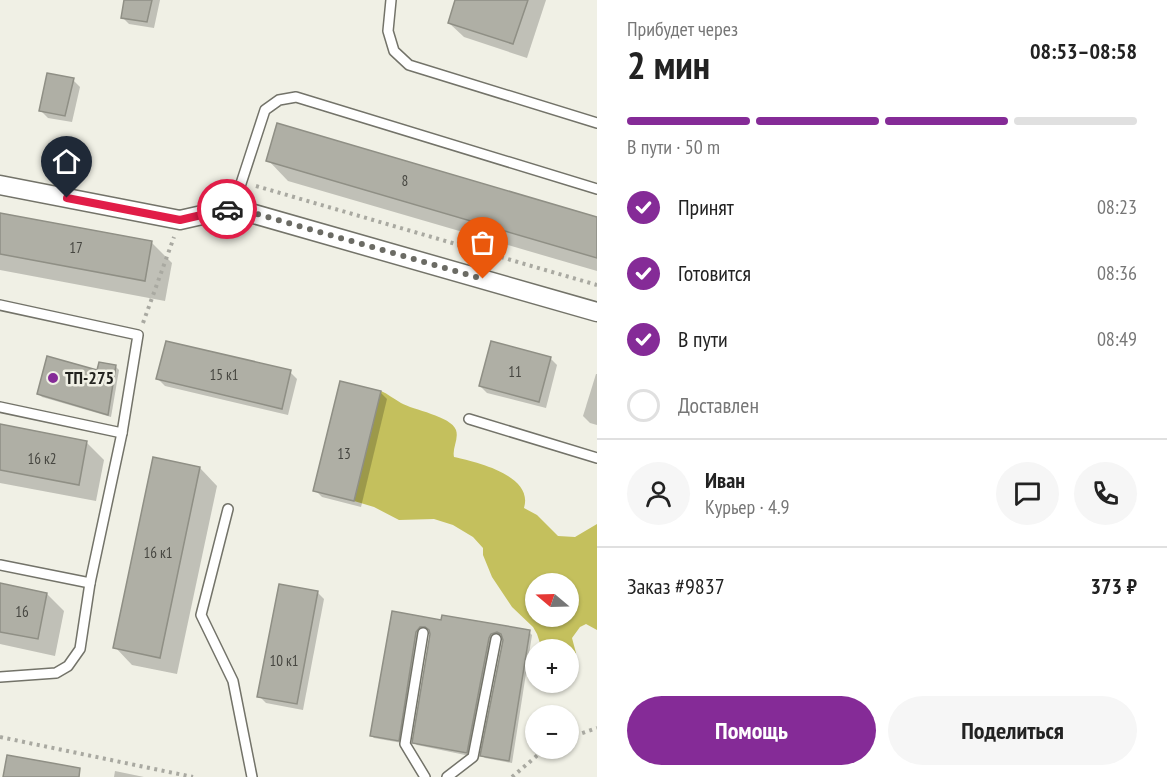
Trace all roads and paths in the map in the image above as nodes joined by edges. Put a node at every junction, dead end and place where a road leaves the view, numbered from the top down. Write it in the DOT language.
graph roads {
  1 [pos="391,0"];
  2 [pos="597,123"];
  3 [pos="241,181"];
  4 [pos="0,185"];
  5 [pos="597,189"];
  6 [pos="233,207"];
  7 [pos="180,220"];
  8 [pos="597,285"];
  9 [pos="0,305"];
  10 [pos="597,312"];
  11 [pos="138,335"];
  12 [pos="0,407"];
  13 [pos="469,419"];
  14 [pos="122,433"];
  15 [pos="597,458"];
  16 [pos="228,509"];
  17 [pos="0,565"];
  18 [pos="90,584"];
  19 [pos="423,633"];
  20 [pos="496,639"];
  21 [pos="0,677"];
  22 [pos="597,729"];
  23 [pos="579,735"];
  24 [pos="0,737"];
  25 [pos="533,759"];
  26 [pos="193,777"];
  27 [pos="252,777"];
  28 [pos="425,777"];
  29 [pos="447,777"];
  30 [pos="512,777"];
  1 -- 2 [label="lane"];
  3 -- 5 [label="lane"];
  3 -- 6 [label="lane"];
  3 -- 8 [label="path"];
  4 -- 7 [label="street"];
  6 -- 7 [label="street"];
  6 -- 10 [label="street"];
  7 -- 11 [label="path"];
  9 -- 11 [label="lane"];
  11 -- 14 [label="lane"];
  12 -- 14 [label="lane"];
  13 -- 15 [label="lane"];
  14 -- 18 [label="lane"];
  16 -- 27 [label="lane"];
  17 -- 18 [label="lane"];
  18 -- 21 [label="lane"];
  19 -- 28 [label="lane"];
  20 -- 29 [label="lane"];
  22 -- 23 [label="path"];
  24 -- 26 [label="path"];
  25 -- 30 [label="path"];
}
